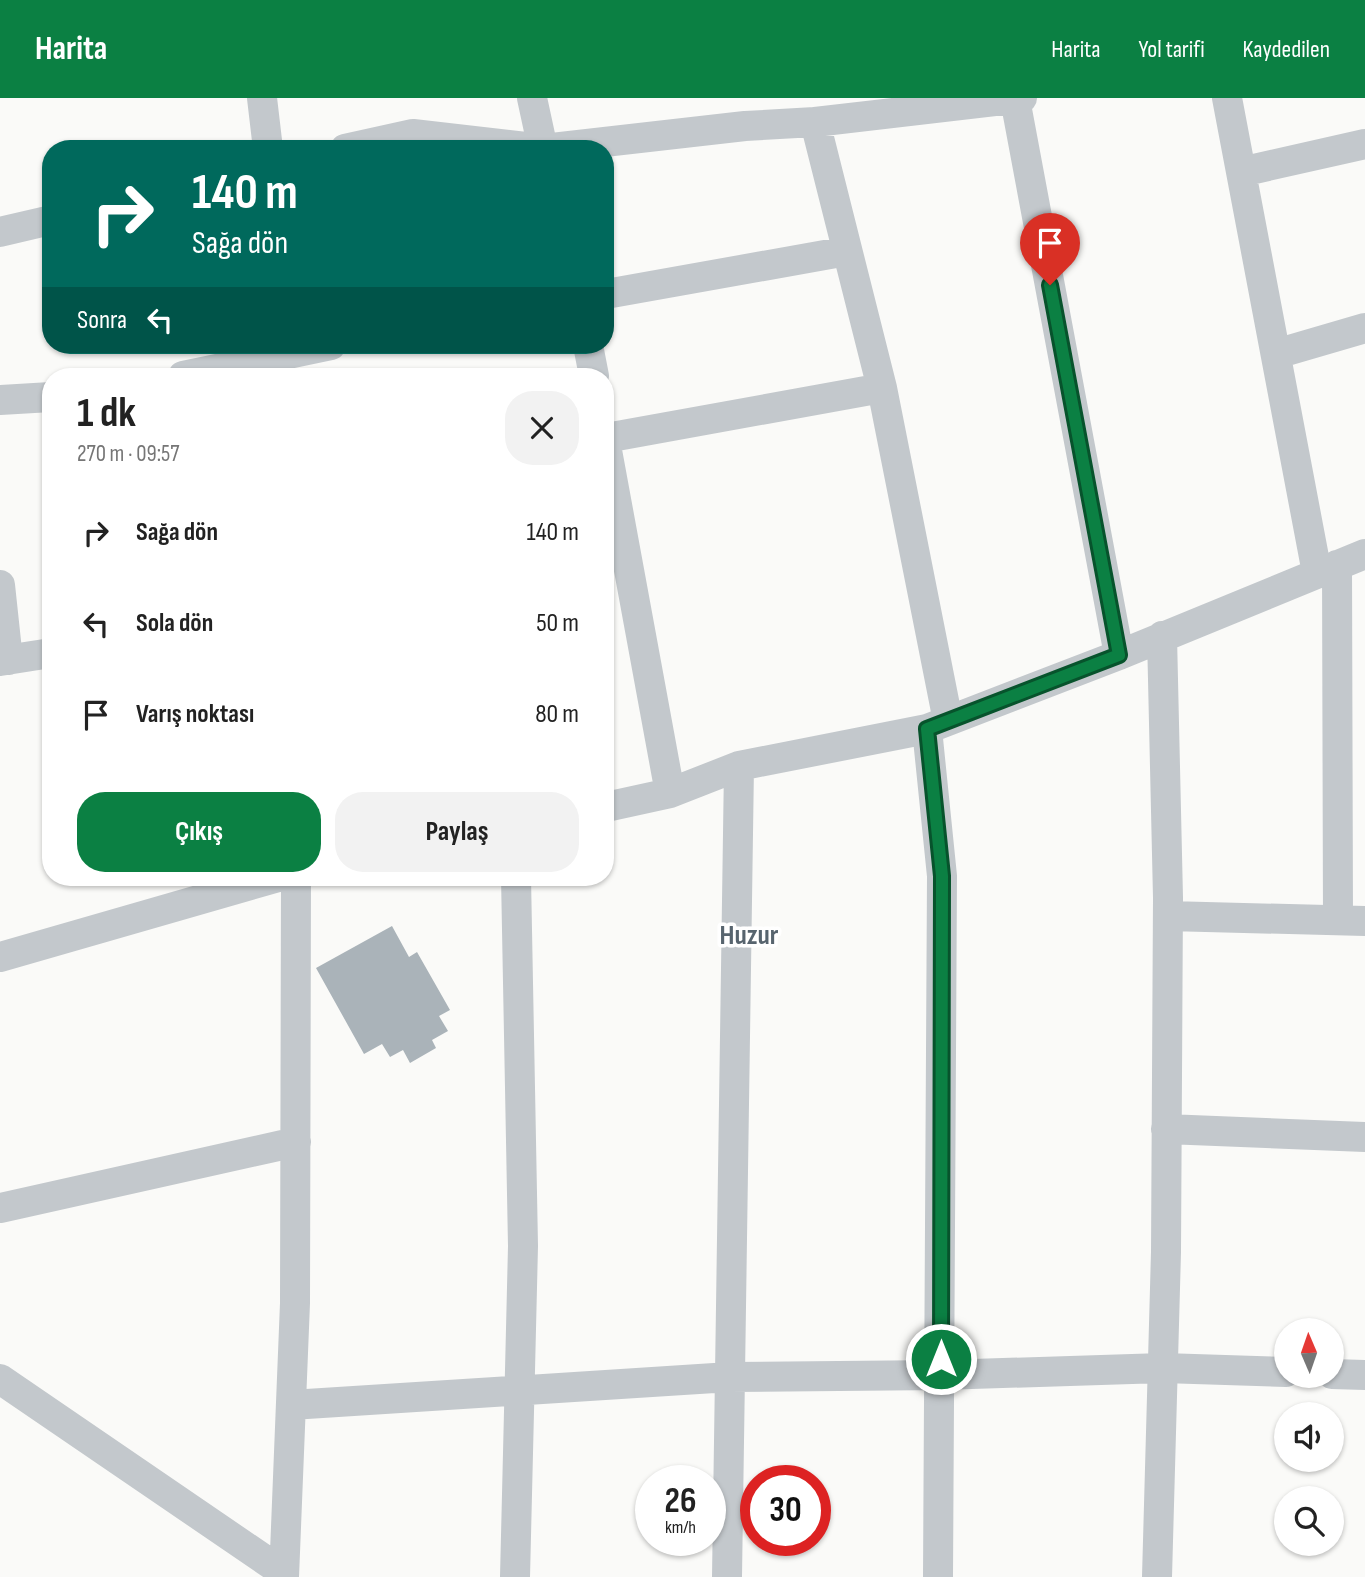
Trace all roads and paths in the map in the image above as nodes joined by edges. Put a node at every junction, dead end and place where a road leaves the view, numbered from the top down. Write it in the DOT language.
graph roads {
  1 [pos="262,98"];
  2 [pos="532,98"];
  3 [pos="1227,98"];
  4 [pos="1019,99"];
  5 [pos="825,114"];
  6 [pos="267,140"];
  7 [pos="386,140"];
  8 [pos="465,140"];
  9 [pos="541,140"];
  10 [pos="614,141"];
  11 [pos="1365,144"];
  12 [pos="1241,172"];
  13 [pos="42,222"];
  14 [pos="0,232"];
  15 [pos="847,251"];
  16 [pos="614,293"];
  17 [pos="1365,328"];
  18 [pos="295,354"];
  19 [pos="1276,354"];
  20 [pos="240,368"];
  21 [pos="882,388"];
  22 [pos="42,398"];
  23 [pos="0,400"];
  24 [pos="614,437"];
  25 [pos="614,488"];
  26 [pos="1365,554"];
  27 [pos="1327,569"];
  28 [pos="0,585"];
  29 [pos="1163,636"];
  30 [pos="42,655"];
  31 [pos="1119,655"];
  32 [pos="4,661"];
  33 [pos="937,725"];
  34 [pos="739,766"];
  35 [pos="670,793"];
  36 [pos="614,805"];
  37 [pos="247,886"];
  38 [pos="296,886"];
  39 [pos="516,886"];
  40 [pos="1168,916"];
  41 [pos="1352,921"];
  42 [pos="0,957"];
  43 [pos="1166,1129"];
  44 [pos="1365,1137"];
  45 [pos="296,1142"];
  46 [pos="0,1208"];
  47 [pos="1163,1368"];
  48 [pos="1274,1372"];
  49 [pos="1344,1374"];
  50 [pos="941,1375"];
  51 [pos="1365,1375"];
  52 [pos="730,1377"];
  53 [pos="0,1379"];
  54 [pos="521,1390"];
  55 [pos="291,1405"];
  56 [pos="284,1575"];
  57 [pos="515,1577"];
  58 [pos="727,1577"];
  59 [pos="938,1577"];
  60 [pos="1157,1577"];
  1 -- 6 [label="street"];
  2 -- 9 [label="street"];
  3 -- 12 [label="street"];
  4 -- 5 [label="street"];
  4 -- 31 [label="street"];
  5 -- 10 [label="street"];
  5 -- 15 [label="street"];
  7 -- 8 [label="street"];
  11 -- 12 [label="street"];
  12 -- 19 [label="street"];
  13 -- 14 [label="street"];
  15 -- 16 [label="street"];
  15 -- 21 [label="street"];
  17 -- 19 [label="street"];
  18 -- 20 [label="street"];
  19 -- 27 [label="street"];
  21 -- 24 [label="street"];
  21 -- 33 [label="street"];
  22 -- 23 [label="street"];
  25 -- 35 [label="street"];
  26 -- 27 [label="street"];
  27 -- 29 [label="street"];
  27 -- 41 [label="street"];
  28 -- 32 [label="street"];
  29 -- 31 [label="street"];
  29 -- 40 [label="street"];
  30 -- 32 [label="street"];
  31 -- 33 [label="street"];
  33 -- 34 [label="street"];
  33 -- 50 [label="street"];
  34 -- 35 [label="street"];
  34 -- 52 [label="street"];
  35 -- 36 [label="street"];
  37 -- 42 [label="street"];
  38 -- 45 [label="street"];
  39 -- 54 [label="street"];
  40 -- 41 [label="street"];
  40 -- 43 [label="street"];
  43 -- 44 [label="street"];
  43 -- 47 [label="street"];
  45 -- 46 [label="street"];
  45 -- 55 [label="street"];
  47 -- 48 [label="street"];
  47 -- 50 [label="street"];
  47 -- 60 [label="street"];
  49 -- 51 [label="street"];
  50 -- 52 [label="street"];
  50 -- 59 [label="street"];
  52 -- 54 [label="street"];
  52 -- 58 [label="street"];
  53 -- 56 [label="street"];
  54 -- 55 [label="street"];
  54 -- 57 [label="street"];
  55 -- 56 [label="street"];
}
